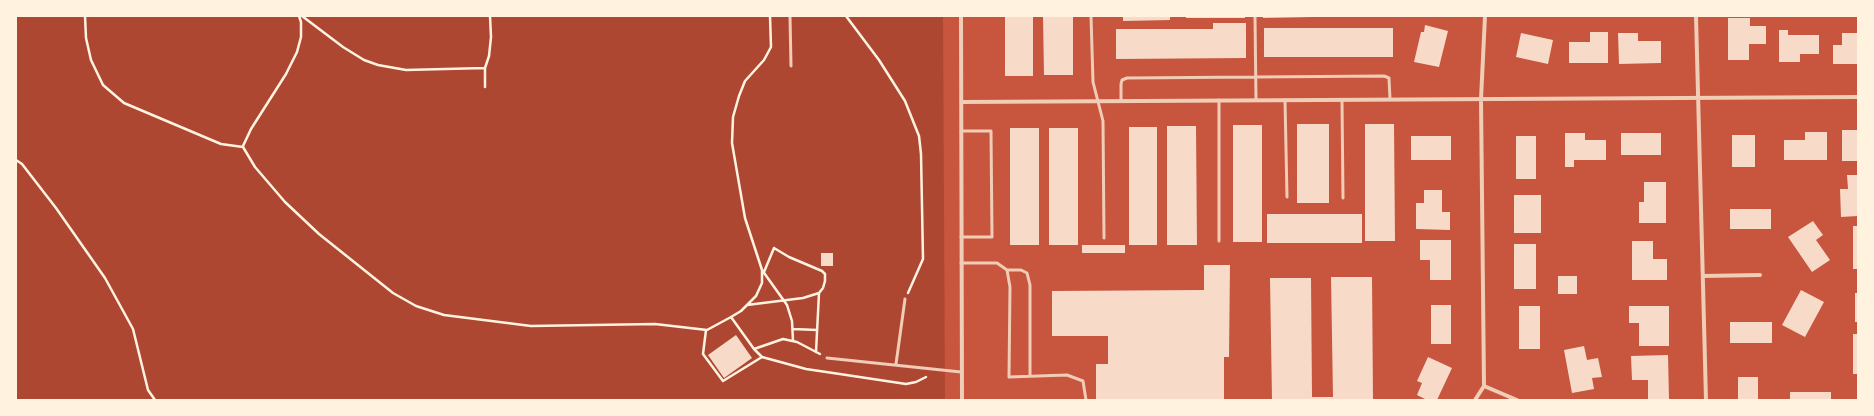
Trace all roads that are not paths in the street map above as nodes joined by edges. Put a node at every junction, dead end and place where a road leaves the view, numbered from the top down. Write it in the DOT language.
graph roads {
  1 [pos="790,16"];
  2 [pos="960,16"];
  3 [pos="1091,16"];
  4 [pos="1255,16"];
  5 [pos="1485,16"];
  6 [pos="1696,16"];
  7 [pos="791,66"];
  8 [pos="1256,77"];
  9 [pos="1858,97"];
  10 [pos="1699,98"];
  11 [pos="1390,99"];
  12 [pos="1481,99"];
  13 [pos="1219,100"];
  14 [pos="1256,100"];
  15 [pos="1285,100"];
  16 [pos="1342,100"];
  17 [pos="1098,101"];
  18 [pos="1121,101"];
  19 [pos="961,102"];
  20 [pos="961,131"];
  21 [pos="1287,197"];
  22 [pos="1343,198"];
  23 [pos="961,237"];
  24 [pos="1104,238"];
  25 [pos="1220,241"];
  26 [pos="961,263"];
  27 [pos="1007,270"];
  28 [pos="1760,275"];
  29 [pos="1703,276"];
  30 [pos="905,299"];
  31 [pos="827,358"];
  32 [pos="896,364"];
  33 [pos="961,372"];
  34 [pos="1030,376"];
  35 [pos="1484,386"];
  36 [pos="962,400"];
  37 [pos="1086,400"];
  38 [pos="1475,400"];
  39 [pos="1517,400"];
  40 [pos="1706,400"];
  1 -- 7 [label="lane"];
  2 -- 19 [label="street"];
  3 -- 17 [label="lane"];
  4 -- 8 [label="lane"];
  5 -- 12 [label="street"];
  6 -- 10 [label="street"];
  8 -- 11 [label="lane"];
  8 -- 14 [label="lane"];
  8 -- 18 [label="lane"];
  9 -- 10 [label="street"];
  10 -- 12 [label="street"];
  10 -- 29 [label="street"];
  11 -- 12 [label="street"];
  11 -- 16 [label="street"];
  12 -- 35 [label="street"];
  13 -- 14 [label="street"];
  13 -- 18 [label="street"];
  13 -- 25 [label="lane"];
  14 -- 15 [label="street"];
  15 -- 16 [label="street"];
  15 -- 21 [label="lane"];
  16 -- 22 [label="lane"];
  17 -- 18 [label="street"];
  17 -- 19 [label="street"];
  17 -- 24 [label="lane"];
  19 -- 20 [label="street"];
  20 -- 23 [label="street"];
  20 -- 23 [label="lane"];
  23 -- 26 [label="street"];
  26 -- 27 [label="lane"];
  26 -- 33 [label="street"];
  27 -- 34 [label="lane"];
  27 -- 34 [label="lane"];
  28 -- 29 [label="street"];
  29 -- 40 [label="street"];
  30 -- 32 [label="lane"];
  31 -- 32 [label="lane"];
  32 -- 33 [label="lane"];
  33 -- 36 [label="street"];
  34 -- 37 [label="lane"];
  35 -- 38 [label="street"];
  35 -- 39 [label="street"];
}
